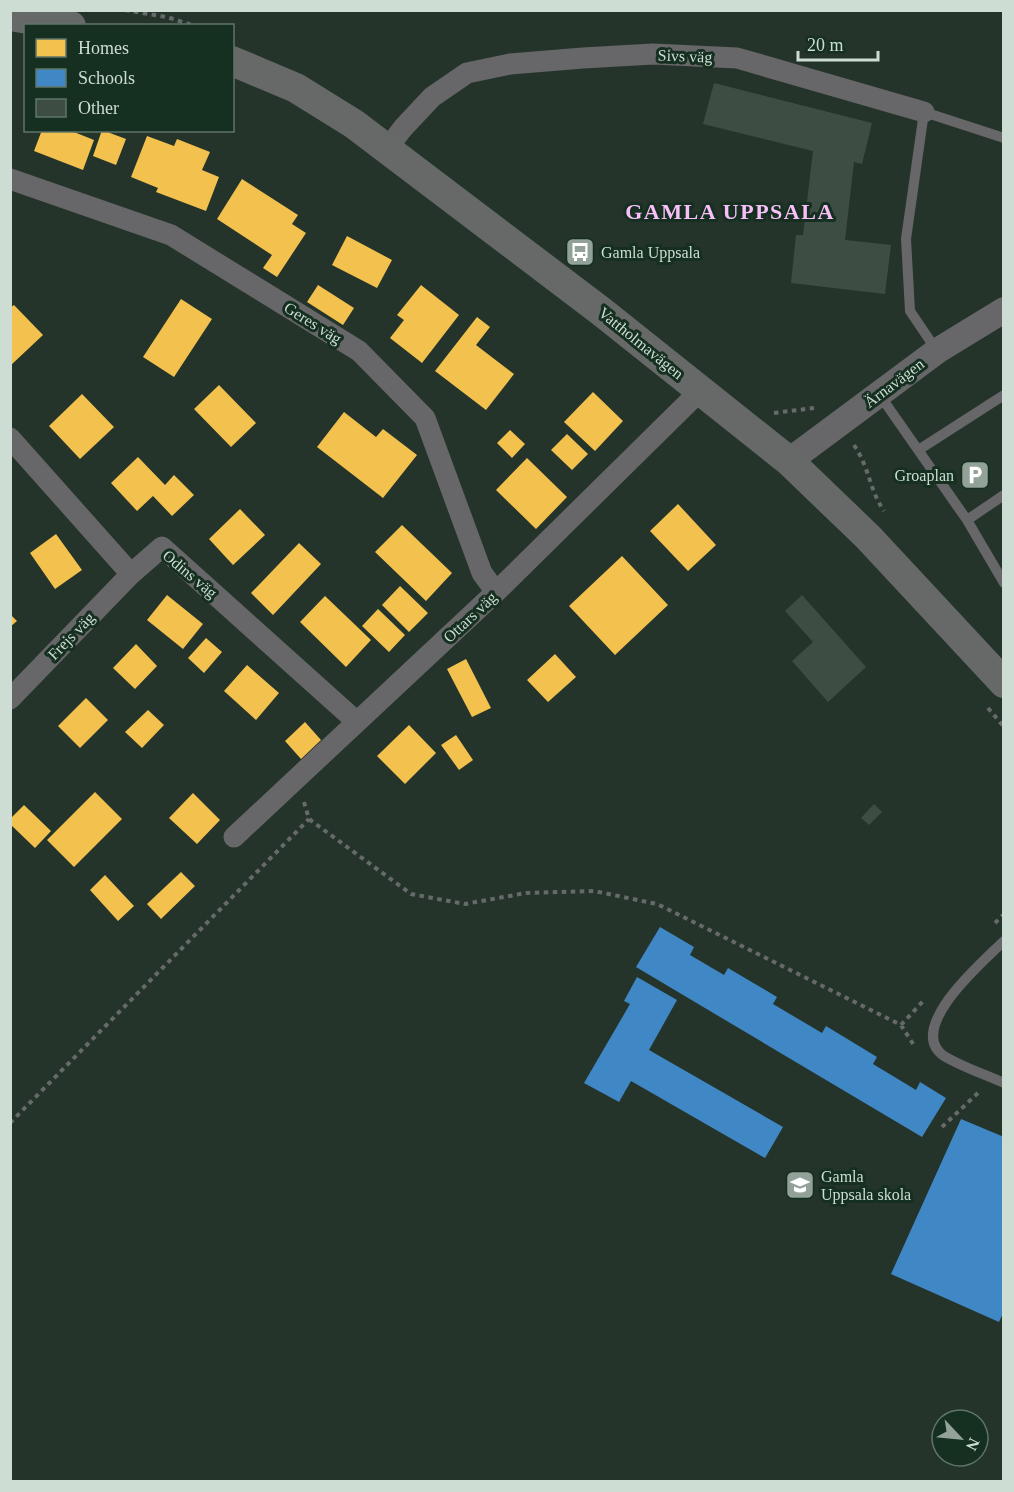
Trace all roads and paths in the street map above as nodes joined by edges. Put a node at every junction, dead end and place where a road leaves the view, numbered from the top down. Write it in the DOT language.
graph roads {
  1 [pos="125,10"];
  2 [pos="10,16"];
  3 [pos="59,24"];
  4 [pos="189,24"];
  5 [pos="234,63"];
  6 [pos="924,112"];
  7 [pos="1004,138"];
  8 [pos="387,149"];
  9 [pos="10,178"];
  10 [pos="1004,310"];
  11 [pos="937,351"];
  12 [pos="700,391"];
  13 [pos="879,394"];
  14 [pos="1004,395"];
  15 [pos="771,413"];
  16 [pos="837,425"];
  17 [pos="10,438"];
  18 [pos="920,449"];
  19 [pos="789,461"];
  20 [pos="1004,495"];
  21 [pos="885,513"];
  22 [pos="967,520"];
  23 [pos="131,574"];
  24 [pos="1004,583"];
  25 [pos="496,592"];
  26 [pos="1004,683"];
  27 [pos="10,699"];
  28 [pos="357,722"];
  29 [pos="303,773"];
  30 [pos="309,819"];
  31 [pos="234,837"];
  32 [pos="1004,941"];
  33 [pos="901,1025"];
  34 [pos="1004,1083"];
  35 [pos="10,1124"];
  1 -- 4 [label="path"];
  2 -- 3 [label="main road"];
  5 -- 8 [label="main road, Vattholmavägen"];
  6 -- 7 [label="lane, Sivs väg"];
  6 -- 8 [label="street, Sivs väg"];
  6 -- 11 [label="lane"];
  8 -- 12 [label="main road, Vattholmavägen"];
  9 -- 25 [label="street, Geres väg"];
  10 -- 11 [label="street, Ärnavägen"];
  11 -- 13 [label="street, Ärnavägen"];
  12 -- 19 [label="main road, Vattholmavägen"];
  12 -- 25 [label="street, Ottars väg"];
  13 -- 16 [label="street, Ärnavägen"];
  13 -- 18 [label="lane"];
  14 -- 18 [label="lane"];
  15 -- 16 [label="path"];
  16 -- 19 [label="street, Ärnavägen"];
  16 -- 21 [label="path"];
  17 -- 23 [label="street"];
  18 -- 22 [label="lane"];
  19 -- 26 [label="main road, Vattholmavägen"];
  20 -- 22 [label="lane"];
  22 -- 24 [label="lane"];
  23 -- 27 [label="street, Frejs väg"];
  23 -- 28 [label="street, Odins väg"];
  25 -- 28 [label="street, Ottars väg"];
  28 -- 29 [label="street, Ottars väg"];
  29 -- 30 [label="path"];
  29 -- 31 [label="street, Ottars väg"];
  30 -- 33 [label="path"];
  30 -- 35 [label="path"];
  32 -- 34 [label="lane"];
}
